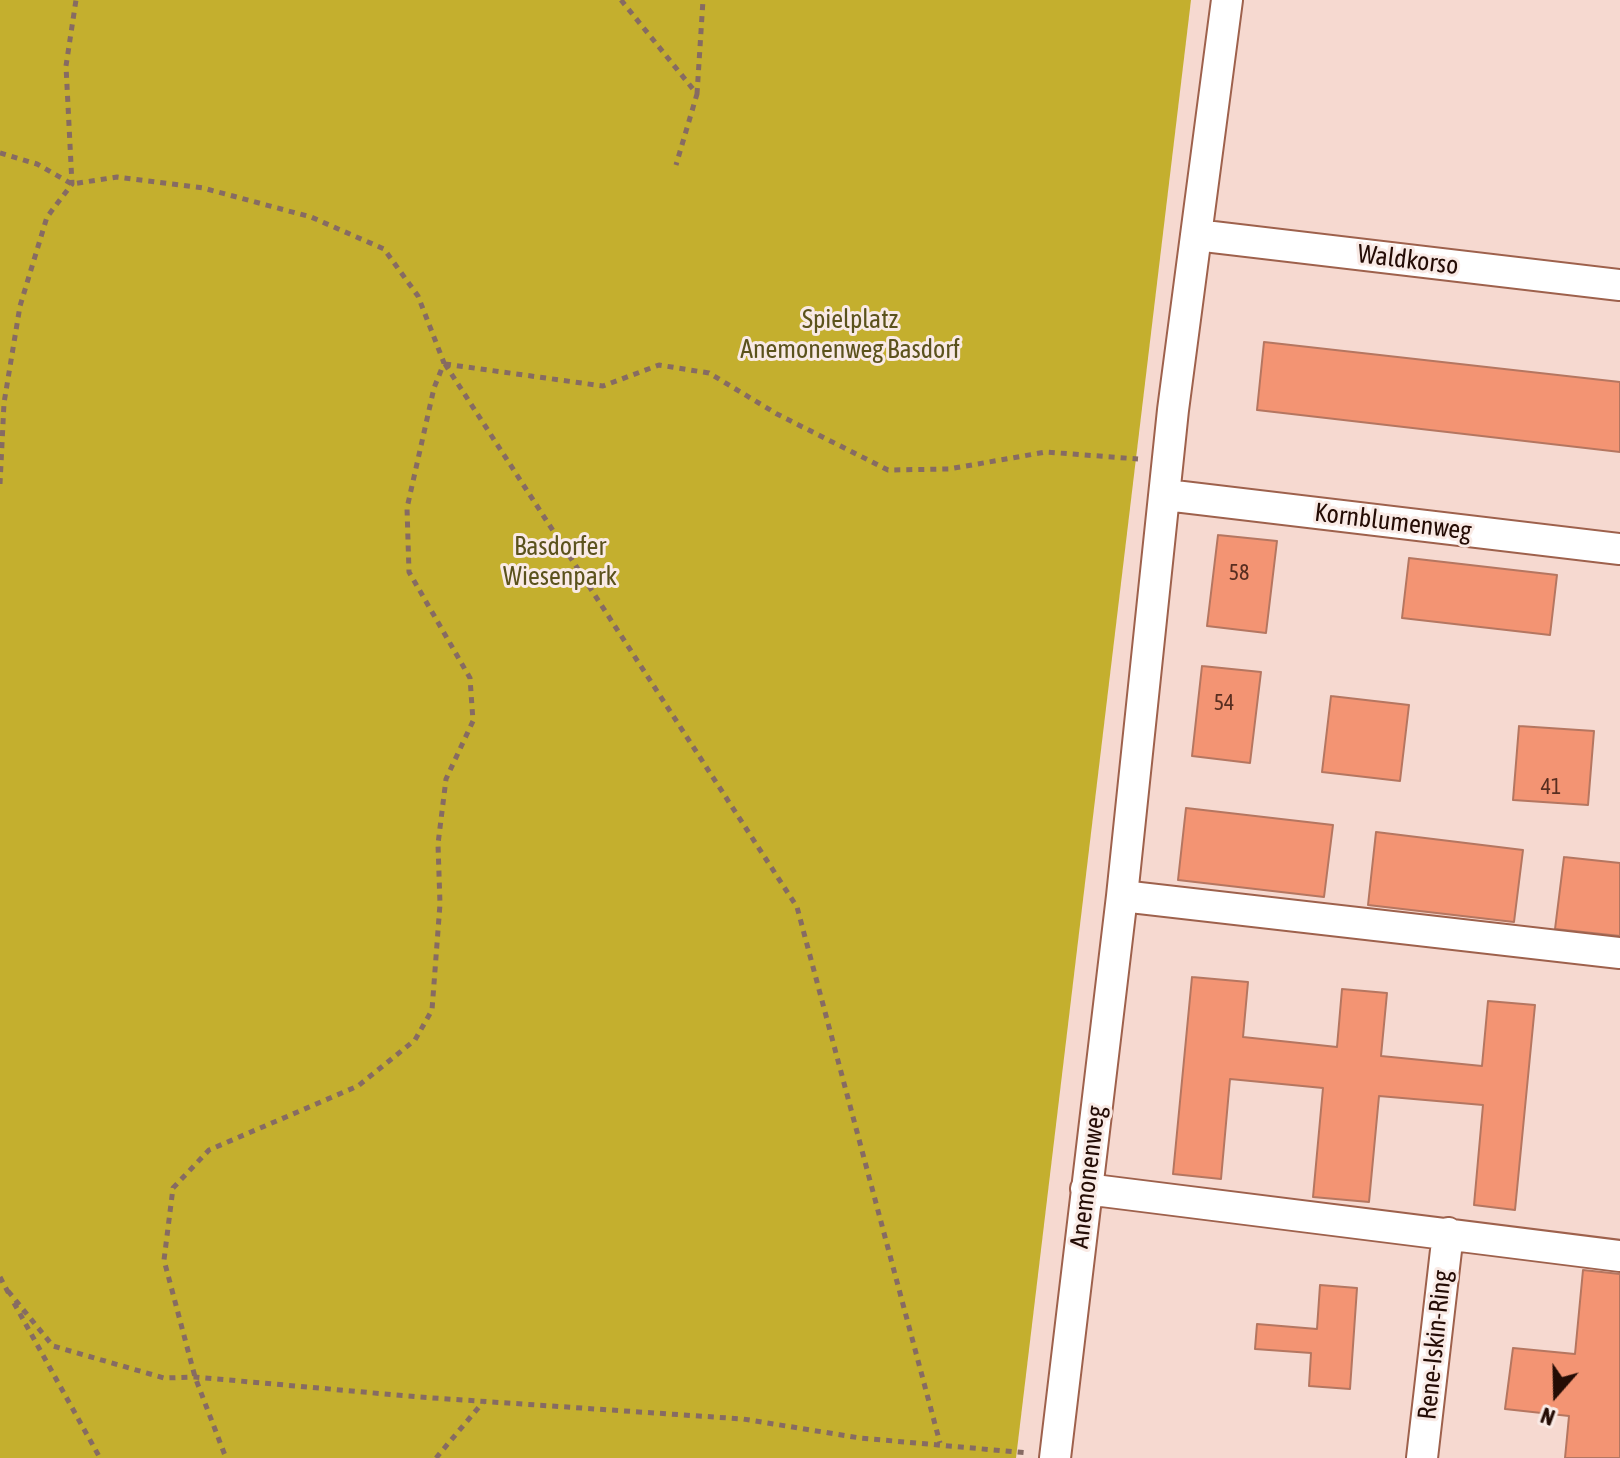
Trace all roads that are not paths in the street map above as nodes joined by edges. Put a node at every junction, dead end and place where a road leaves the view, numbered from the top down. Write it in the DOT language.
graph roads {
  1 [pos="1227,0"];
  2 [pos="1196,235"];
  3 [pos="1620,285"];
  4 [pos="1166,495"];
  5 [pos="1620,549"];
  6 [pos="1122,896"];
  7 [pos="1620,953"];
  8 [pos="1086,1189"];
  9 [pos="1448,1233"];
  10 [pos="1620,1256"];
  11 [pos="1055,1457"];
  12 [pos="1422,1458"];
  1 -- 2 [label="street, Anemonenweg"];
  2 -- 3 [label="street, Waldkorso"];
  2 -- 4 [label="street, Anemonenweg"];
  4 -- 5 [label="street, Kornblumenweg"];
  4 -- 6 [label="street, Anemonenweg"];
  6 -- 7 [label="street"];
  6 -- 8 [label="street, Anemonenweg"];
  8 -- 9 [label="street"];
  8 -- 11 [label="street, Anemonenweg"];
  9 -- 10 [label="street"];
  9 -- 12 [label="street, Rene-Iskin-Ring"];
}
